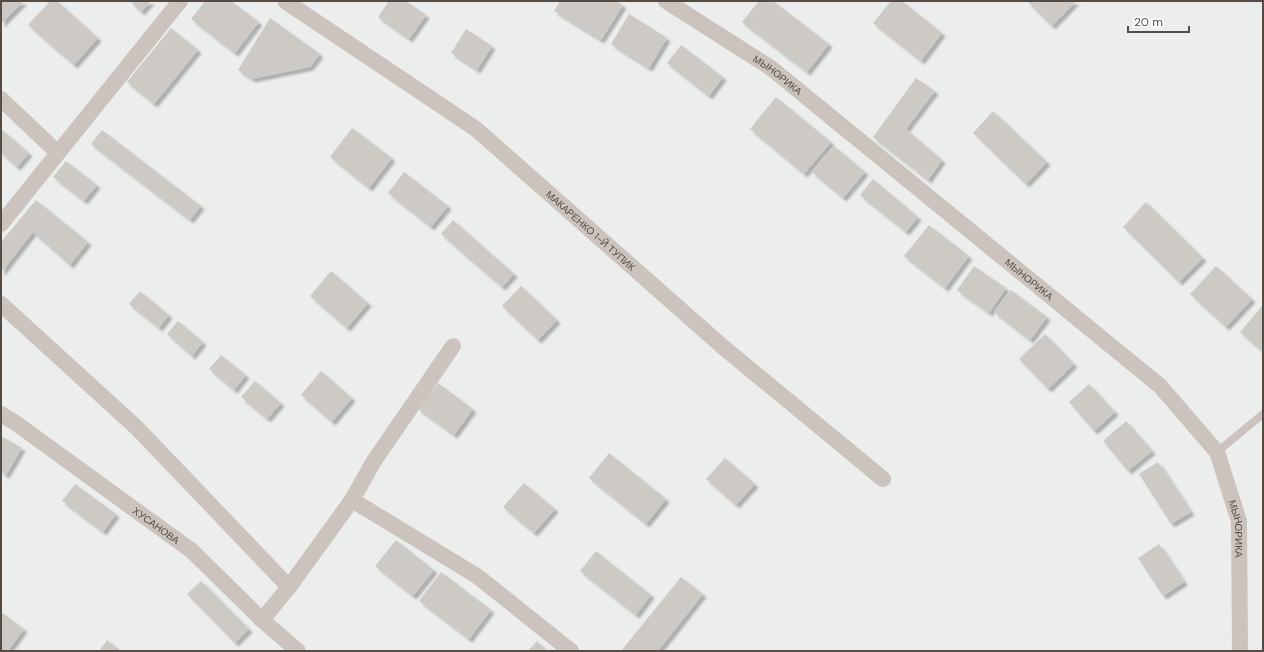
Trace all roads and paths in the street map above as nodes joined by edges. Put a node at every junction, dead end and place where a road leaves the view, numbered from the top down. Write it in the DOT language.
graph roads {
  1 [pos="180,1"];
  2 [pos="285,1"];
  3 [pos="666,1"];
  4 [pos="1,99"];
  5 [pos="58,153"];
  6 [pos="1,224"];
  7 [pos="1,304"];
  8 [pos="453,346"];
  9 [pos="1,414"];
  10 [pos="1263,414"];
  11 [pos="1217,452"];
  12 [pos="883,480"];
  13 [pos="352,500"];
  14 [pos="289,587"];
  15 [pos="262,620"];
  16 [pos="298,651"];
  17 [pos="571,651"];
  18 [pos="1240,651"];
  1 -- 5 [label="street"];
  2 -- 12 [label="street, МАКАРЕНКО 1-Й ТУПИК"];
  3 -- 11 [label="street, МЫНОРИКА"];
  4 -- 5 [label="street"];
  5 -- 6 [label="street"];
  7 -- 14 [label="street"];
  8 -- 13 [label="street"];
  9 -- 15 [label="street, ХУСАНОВА"];
  10 -- 11 [label="lane"];
  11 -- 18 [label="street, МЫНОРИКА"];
  13 -- 14 [label="street"];
  13 -- 17 [label="street"];
  14 -- 15 [label="street"];
  15 -- 16 [label="street, ХУСАНОВА"];
}
